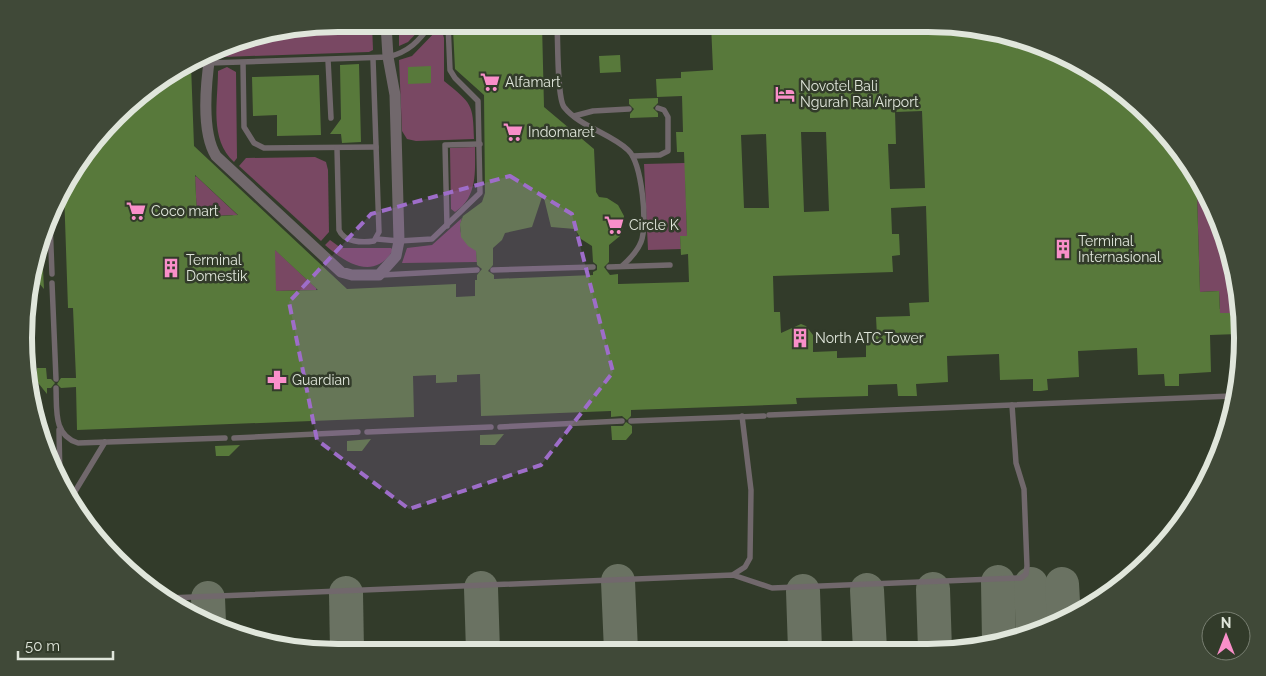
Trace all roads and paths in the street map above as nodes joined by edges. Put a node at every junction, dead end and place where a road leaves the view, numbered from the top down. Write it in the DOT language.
graph roads {
  1 [pos="386,32"];
  2 [pos="424,32"];
  3 [pos="448,32"];
  4 [pos="558,32"];
  5 [pos="388,57"];
  6 [pos="373,59"];
  7 [pos="328,60"];
  8 [pos="211,61"];
  9 [pos="205,63"];
  10 [pos="243,64"];
  11 [pos="658,108"];
  12 [pos="629,110"];
  13 [pos="574,116"];
  14 [pos="331,118"];
  15 [pos="480,144"];
  16 [pos="376,147"];
  17 [pos="337,148"];
  18 [pos="633,156"];
  19 [pos="447,226"];
  20 [pos="51,236"];
  21 [pos="377,239"];
  22 [pos="399,241"];
  23 [pos="670,265"];
  24 [pos="622,266"];
  25 [pos="593,267"];
  26 [pos="609,267"];
  27 [pos="477,270"];
  28 [pos="493,270"];
  29 [pos="52,274"];
  30 [pos="379,275"];
  31 [pos="52,283"];
  32 [pos="56,378"];
  33 [pos="56,388"];
  34 [pos="1228,396"];
  35 [pos="1012,405"];
  36 [pos="742,416"];
  37 [pos="622,421"];
  38 [pos="632,421"];
  39 [pos="58,426"];
  40 [pos="491,427"];
  41 [pos="500,427"];
  42 [pos="358,432"];
  43 [pos="367,432"];
  44 [pos="225,438"];
  45 [pos="234,438"];
  46 [pos="105,442"];
  47 [pos="59,462"];
  48 [pos="74,493"];
  49 [pos="733,575"];
  50 [pos="177,598"];
  1 -- 5 [label="street"];
  2 -- 5 [label="lane"];
  3 -- 15 [label="lane"];
  4 -- 13 [label="lane"];
  5 -- 6 [label="lane"];
  5 -- 22 [label="street"];
  6 -- 7 [label="lane"];
  6 -- 16 [label="lane"];
  7 -- 10 [label="lane"];
  7 -- 14 [label="lane"];
  8 -- 10 [label="lane"];
  9 -- 30 [label="street"];
  10 -- 17 [label="lane"];
  11 -- 18 [label="lane"];
  12 -- 13 [label="lane"];
  13 -- 18 [label="lane"];
  15 -- 19 [label="lane"];
  15 -- 19 [label="lane"];
  16 -- 17 [label="lane"];
  16 -- 21 [label="lane"];
  17 -- 21 [label="lane"];
  18 -- 24 [label="lane"];
  19 -- 22 [label="lane"];
  20 -- 29 [label="lane"];
  21 -- 22 [label="lane"];
  22 -- 30 [label="street"];
  23 -- 24 [label="lane"];
  24 -- 26 [label="lane"];
  25 -- 28 [label="lane"];
  27 -- 30 [label="lane"];
  31 -- 32 [label="lane"];
  33 -- 39 [label="lane"];
  34 -- 35 [label="lane"];
  35 -- 36 [label="lane"];
  35 -- 49 [label="lane"];
  36 -- 38 [label="lane"];
  36 -- 49 [label="lane"];
  37 -- 41 [label="lane"];
  39 -- 46 [label="lane"];
  39 -- 47 [label="lane"];
  40 -- 43 [label="lane"];
  42 -- 45 [label="lane"];
  44 -- 46 [label="lane"];
  46 -- 48 [label="lane"];
  49 -- 50 [label="lane"];
}
